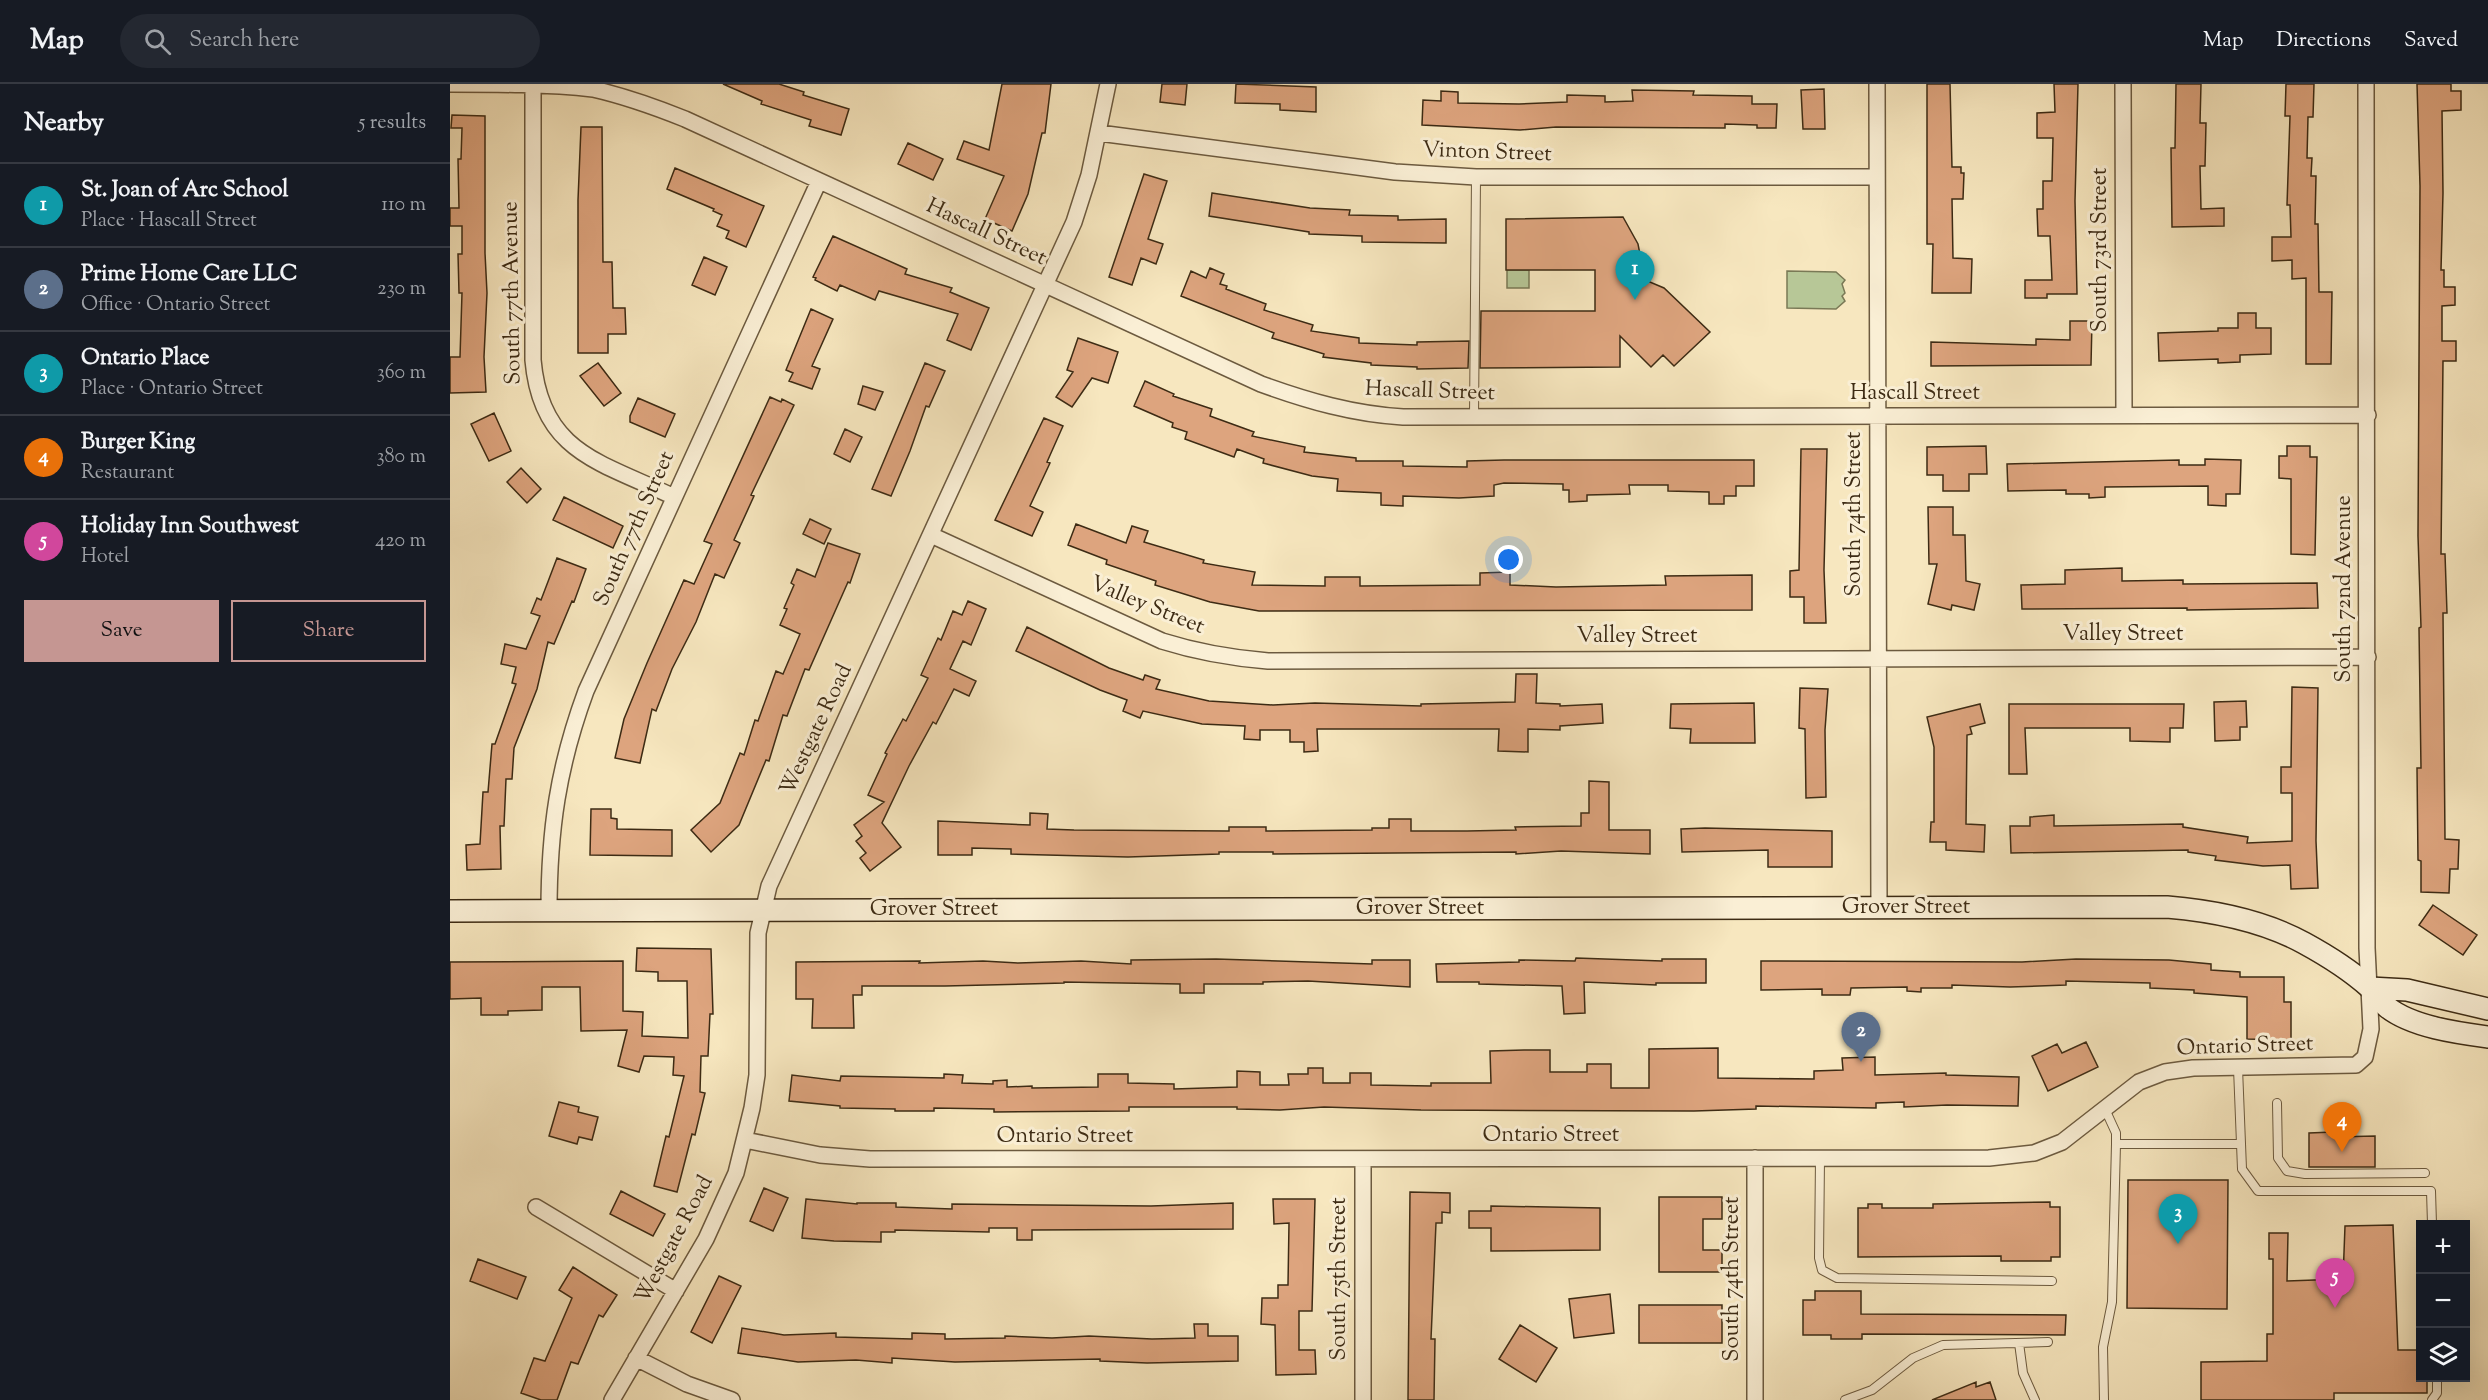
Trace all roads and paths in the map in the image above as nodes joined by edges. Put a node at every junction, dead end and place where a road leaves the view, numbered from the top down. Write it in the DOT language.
graph roads {
  1 [pos="450,84"];
  2 [pos="533,84"];
  3 [pos="1108,84"];
  4 [pos="1876,84"];
  5 [pos="2123,84"];
  6 [pos="2366,84"];
  7 [pos="1099,133"];
  8 [pos="1476,177"];
  9 [pos="1877,177"];
  10 [pos="819,181"];
  11 [pos="1046,285"];
  12 [pos="2124,415"];
  13 [pos="2368,415"];
  14 [pos="1878,416"];
  15 [pos="1474,417"];
  16 [pos="674,497"];
  17 [pos="931,536"];
  18 [pos="2368,657"];
  19 [pos="1878,658"];
  20 [pos="1879,908"];
  21 [pos="549,910"];
  22 [pos="763,910"];
  23 [pos="450,911"];
  24 [pos="2370,988"];
  25 [pos="2488,1009"];
  26 [pos="2488,1037"];
  27 [pos="2333,1067"];
  28 [pos="2238,1068"];
  29 [pos="2277,1103"];
  30 [pos="2104,1109"];
  31 [pos="745,1140"];
  32 [pos="2116,1144"];
  33 [pos="2241,1144"];
  34 [pos="1755,1158"];
  35 [pos="1820,1158"];
  36 [pos="1363,1159"];
  37 [pos="2425,1173"];
  38 [pos="536,1207"];
  39 [pos="2432,1220"];
  40 [pos="2052,1281"];
  41 [pos="676,1291"];
  42 [pos="2019,1342"];
  43 [pos="2048,1342"];
  44 [pos="636,1358"];
  45 [pos="2437,1382"];
  46 [pos="612,1400"];
  47 [pos="732,1400"];
  48 [pos="1363,1400"];
  49 [pos="1755,1400"];
  50 [pos="1845,1400"];
  51 [pos="2035,1400"];
  52 [pos="2104,1400"];
  53 [pos="2432,1400"];
  1 -- 2 [label="street, Hascall Street"];
  2 -- 10 [label="street, Hascall Street"];
  2 -- 16 [label="street, South 77th Avenue"];
  3 -- 7 [label="street, Westgate Road"];
  4 -- 9 [label="street, South 74th Street"];
  5 -- 12 [label="street, South 73rd Street"];
  6 -- 13 [label="street, South 72nd Avenue"];
  7 -- 8 [label="street, Vinton Street"];
  7 -- 11 [label="street, Westgate Road"];
  8 -- 9 [label="street, Vinton Street"];
  8 -- 15 [label="lane"];
  9 -- 14 [label="street, South 74th Street"];
  10 -- 11 [label="street, Hascall Street"];
  10 -- 16 [label="street, South 77th Street"];
  11 -- 15 [label="street, Hascall Street"];
  11 -- 17 [label="street, Westgate Road"];
  12 -- 13 [label="street, Hascall Street"];
  12 -- 14 [label="street, Hascall Street"];
  13 -- 18 [label="street, South 72nd Avenue"];
  14 -- 15 [label="street, Hascall Street"];
  14 -- 19 [label="street, South 74th Street"];
  16 -- 21 [label="street, South 77th Street"];
  17 -- 19 [label="street, Valley Street"];
  17 -- 22 [label="street, Westgate Road"];
  18 -- 19 [label="street, Valley Street"];
  18 -- 24 [label="street, South 72nd Avenue"];
  19 -- 20 [label="street, South 74th Street"];
  20 -- 22 [label="street, Grover Street"];
  20 -- 24 [label="street, Grover Street"];
  21 -- 22 [label="street, Grover Street"];
  21 -- 23 [label="street, Grover Street"];
  22 -- 31 [label="street, Westgate Road"];
  24 -- 25 [label="street"];
  24 -- 26 [label="street, Grover Street"];
  24 -- 27 [label="street, South 72nd Avenue"];
  27 -- 28 [label="street, Ontario Street"];
  28 -- 30 [label="street, Ontario Street"];
  28 -- 33 [label="lane"];
  29 -- 37 [label="lane"];
  30 -- 32 [label="lane"];
  30 -- 35 [label="street, Ontario Street"];
  31 -- 36 [label="street, Ontario Street"];
  31 -- 41 [label="street, Westgate Road"];
  32 -- 33 [label="lane"];
  32 -- 52 [label="lane"];
  33 -- 39 [label="lane"];
  34 -- 35 [label="street, Ontario Street"];
  34 -- 36 [label="street, Ontario Street"];
  34 -- 49 [label="street, South 74th Street"];
  35 -- 40 [label="lane"];
  36 -- 48 [label="street, South 75th Street"];
  38 -- 41 [label="street"];
  41 -- 44 [label="street, Westgate Road"];
  42 -- 43 [label="lane"];
  42 -- 50 [label="lane"];
  42 -- 51 [label="lane"];
  44 -- 46 [label="street, Westgate Road"];
  44 -- 47 [label="street"];
  45 -- 53 [label="lane"];
}
